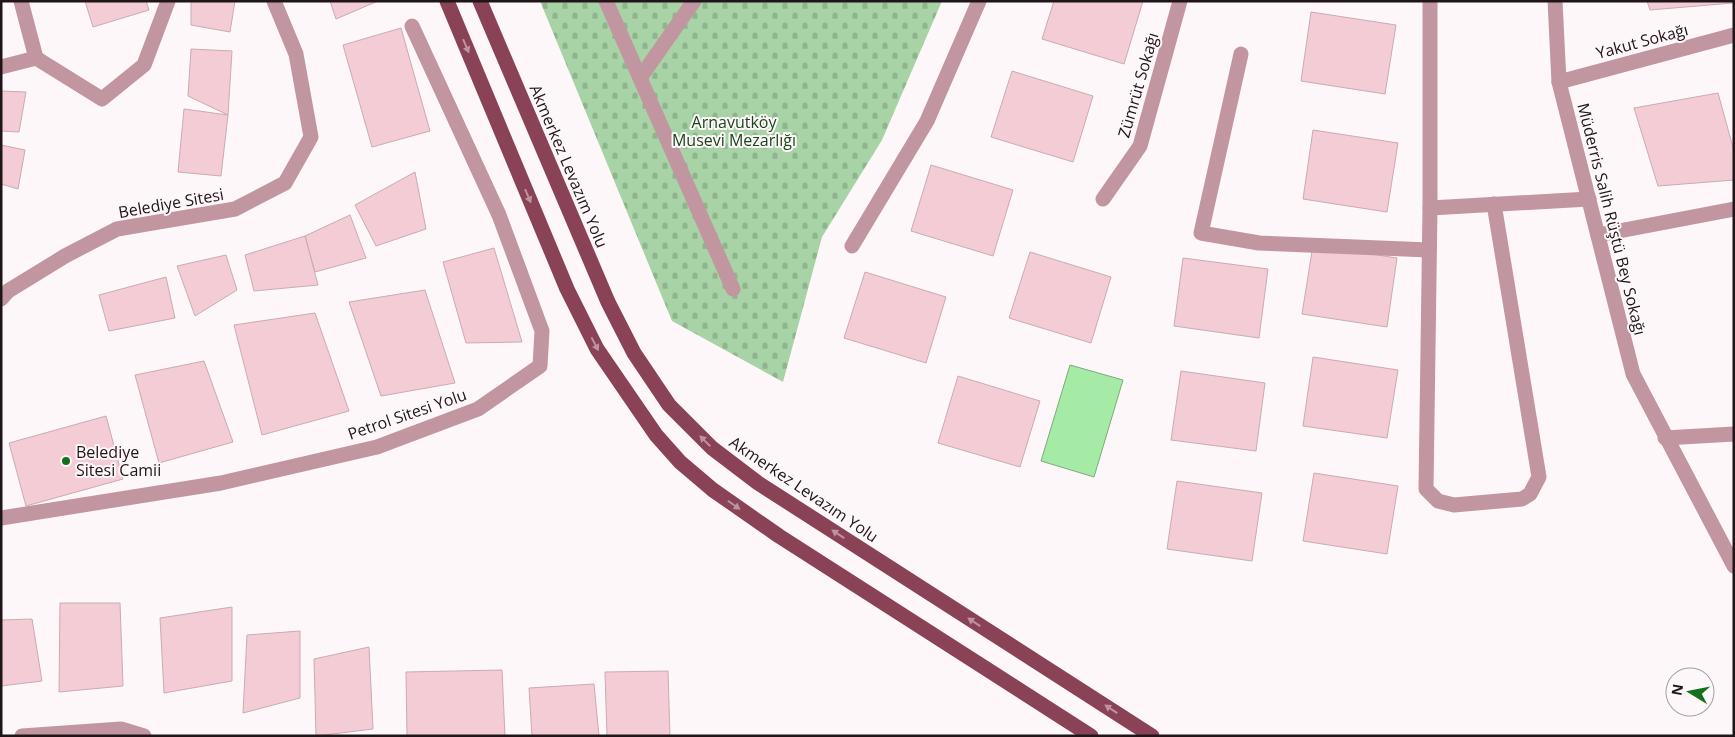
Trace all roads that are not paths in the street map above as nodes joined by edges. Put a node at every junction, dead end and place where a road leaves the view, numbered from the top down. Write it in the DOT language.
graph roads {
  1 [pos="21,1"];
  2 [pos="168,1"];
  3 [pos="274,1"];
  4 [pos="447,1"];
  5 [pos="480,1"];
  6 [pos="606,1"];
  7 [pos="694,1"];
  8 [pos="978,1"];
  9 [pos="1180,1"];
  10 [pos="1430,1"];
  11 [pos="1555,1"];
  12 [pos="412,26"];
  13 [pos="1734,35"];
  14 [pos="1241,54"];
  15 [pos="36,58"];
  16 [pos="1,67"];
  17 [pos="640,78"];
  18 [pos="1559,82"];
  19 [pos="1103,199"];
  20 [pos="1589,200"];
  21 [pos="1494,204"];
  22 [pos="1430,208"];
  23 [pos="1734,209"];
  24 [pos="1598,236"];
  25 [pos="852,246"];
  26 [pos="1429,250"];
  27 [pos="733,289"];
  28 [pos="1,299"];
  29 [pos="1734,434"];
  30 [pos="1665,438"];
  31 [pos="1,518"];
  32 [pos="1734,566"];
  33 [pos="22,736"];
  34 [pos="144,736"];
  35 [pos="1091,736"];
  36 [pos="1152,736"];
  1 -- 15 [label="street"];
  2 -- 15 [label="street"];
  3 -- 28 [label="street, Belediye Sitesi"];
  4 -- 35 [label="main road, one-way"];
  36 -- 5 [label="main road, Akmerkez Levazım Yolu, one-way"];
  6 -- 17 [label="street"];
  7 -- 17 [label="street"];
  8 -- 25 [label="street"];
  9 -- 19 [label="street, Zümrüt Sokağı"];
  10 -- 22 [label="street"];
  11 -- 18 [label="street, Müderris Salih Rüştü Bey Sokağı"];
  12 -- 31 [label="street, Petrol Sitesi Yolu"];
  13 -- 18 [label="street, Yakut Sokağı"];
  14 -- 26 [label="street"];
  15 -- 16 [label="street"];
  17 -- 27 [label="street"];
  18 -- 20 [label="street, Müderris Salih Rüştü Bey Sokağı"];
  20 -- 21 [label="street"];
  20 -- 24 [label="street, Müderris Salih Rüştü Bey Sokağı"];
  21 -- 22 [label="street"];
  21 -- 26 [label="street"];
  22 -- 26 [label="street"];
  23 -- 24 [label="street"];
  24 -- 30 [label="street, Müderris Salih Rüştü Bey Sokağı"];
  29 -- 30 [label="street"];
  30 -- 32 [label="street, Müderris Salih Rüştü Bey Sokağı"];
  33 -- 34 [label="street"];
}
